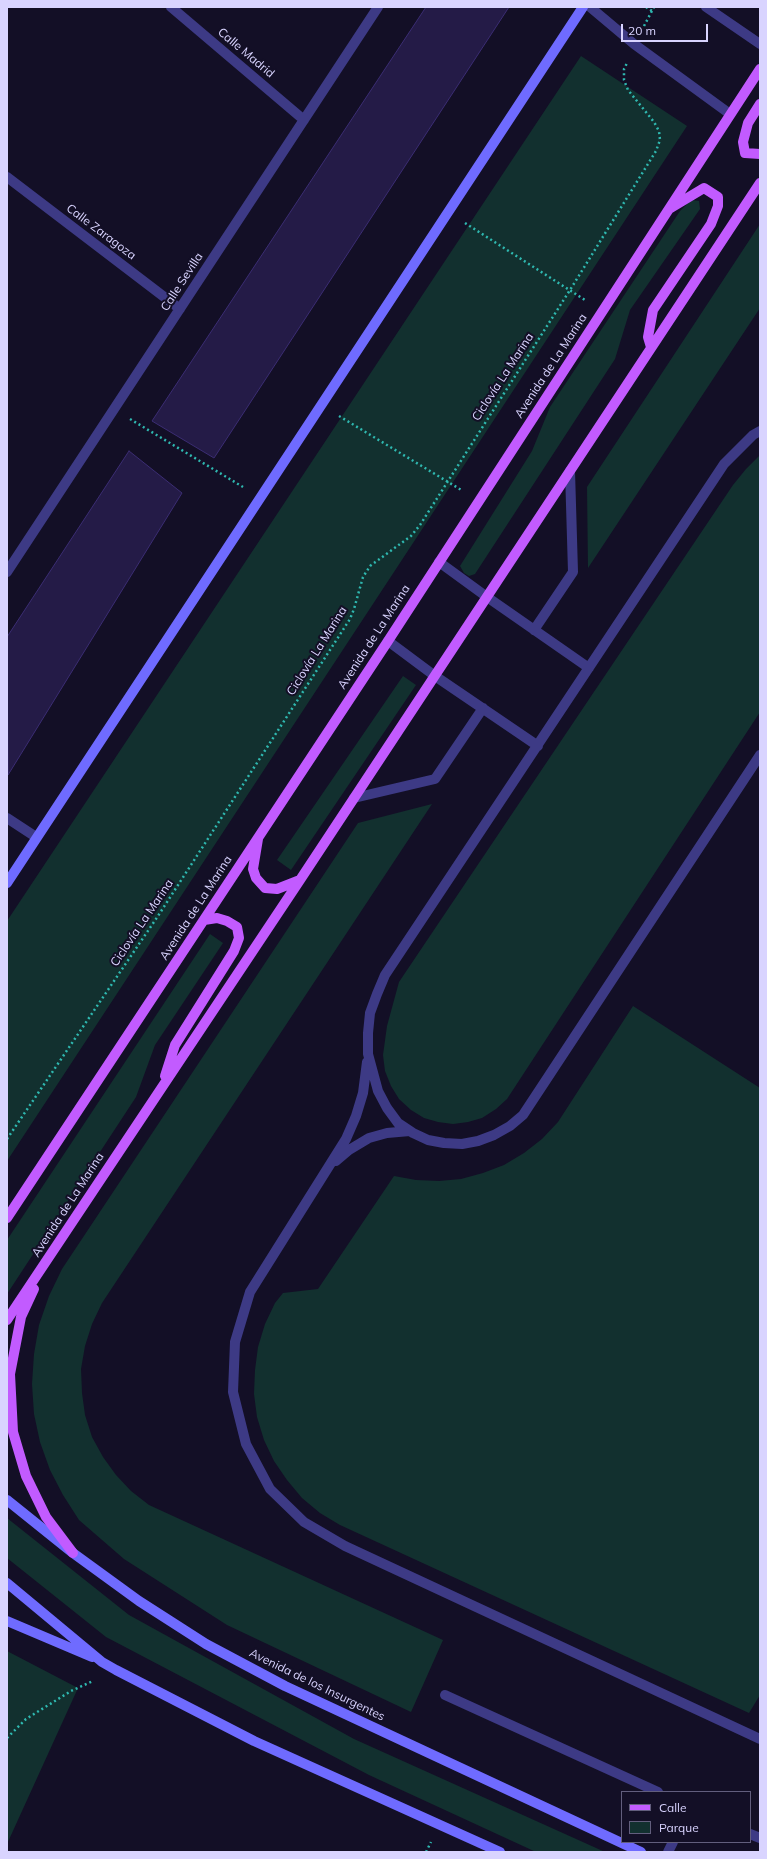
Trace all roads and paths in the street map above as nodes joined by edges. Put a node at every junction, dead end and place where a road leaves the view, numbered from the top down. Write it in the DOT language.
graph roads {
  1 [pos="171,7"];
  2 [pos="378,7"];
  3 [pos="583,7"];
  4 [pos="590,7"];
  5 [pos="646,7"];
  6 [pos="654,7"];
  7 [pos="706,7"];
  8 [pos="652,11"];
  9 [pos="634,44"];
  10 [pos="760,44"];
  11 [pos="760,69"];
  12 [pos="760,104"];
  13 [pos="730,114"];
  14 [pos="304,120"];
  15 [pos="760,154"];
  16 [pos="7,177"];
  17 [pos="760,183"];
  18 [pos="666,210"];
  19 [pos="448,213"];
  20 [pos="570,290"];
  21 [pos="180,308"];
  22 [pos="602,312"];
  23 [pos="651,347"];
  24 [pos="321,406"];
  25 [pos="114,409"];
  26 [pos="760,431"];
  27 [pos="570,471"];
  28 [pos="447,482"];
  29 [pos="260,497"];
  30 [pos="478,501"];
  31 [pos="439,562"];
  32 [pos="7,572"];
  33 [pos="486,597"];
  34 [pos="534,630"];
  35 [pos="388,640"];
  36 [pos="589,668"];
  37 [pos="435,676"];
  38 [pos="483,708"];
  39 [pos="538,746"];
  40 [pos="760,755"];
  41 [pos="354,798"];
  42 [pos="7,818"];
  43 [pos="259,835"];
  44 [pos="36,838"];
  45 [pos="300,880"];
  46 [pos="7,883"];
  47 [pos="204,920"];
  48 [pos="368,1054"];
  49 [pos="162,1085"];
  50 [pos="410,1131"];
  51 [pos="7,1139"];
  52 [pos="328,1169"];
  53 [pos="7,1218"];
  54 [pos="44,1264"];
  55 [pos="7,1320"];
  56 [pos="7,1500"];
  57 [pos="73,1554"];
  58 [pos="7,1583"];
  59 [pos="7,1621"];
  60 [pos="102,1662"];
  61 [pos="116,1670"];
  62 [pos="445,1695"];
  63 [pos="7,1738"];
  64 [pos="760,1739"];
  65 [pos="656,1791"];
  66 [pos="621,1843"];
  67 [pos="622,1843"];
  68 [pos="672,1843"];
  69 [pos="500,1852"];
  70 [pos="641,1852"];
  71 [pos="668,1852"];
  1 -- 14 [label="street, Calle Madrid"];
  2 -- 14 [label="street, Calle Sevilla"];
  3 -- 19 [label="main road"];
  4 -- 9 [label="street"];
  5 -- 8 [label="path"];
  6 -- 8 [label="path, Ciclovía La Marina"];
  7 -- 10 [label="street"];
  8 -- 9 [label="path, Ciclovía La Marina"];
  9 -- 13 [label="street"];
  9 -- 20 [label="path, Ciclovía La Marina"];
  11 -- 13 [label="main road, Avenida de La Marina"];
  12 -- 15 [label="main road"];
  13 -- 18 [label="main road, Avenida de La Marina"];
  14 -- 21 [label="street, Calle Sevilla"];
  16 -- 21 [label="street, Calle Zaragoza"];
  17 -- 23 [label="main road, Avenida de La Marina"];
  18 -- 22 [label="main road, Avenida de La Marina"];
  18 -- 23 [label="main road"];
  19 -- 20 [label="path"];
  19 -- 24 [label="main road"];
  20 -- 22 [label="path"];
  20 -- 28 [label="path, Ciclovía La Marina"];
  21 -- 25 [label="street, Calle Sevilla"];
  22 -- 30 [label="main road, Avenida de La Marina"];
  23 -- 27 [label="main road, Avenida de La Marina"];
  24 -- 28 [label="path"];
  24 -- 29 [label="main road"];
  25 -- 29 [label="path"];
  25 -- 32 [label="street, Calle Sevilla"];
  26 -- 36 [label="street"];
  27 -- 33 [label="main road, Avenida de La Marina"];
  27 -- 34 [label="street"];
  28 -- 30 [label="path"];
  28 -- 51 [label="path, Ciclovía La Marina"];
  29 -- 44 [label="main road"];
  30 -- 31 [label="main road, Avenida de La Marina"];
  31 -- 33 [label="street"];
  31 -- 35 [label="main road, Avenida de La Marina"];
  33 -- 34 [label="street"];
  33 -- 37 [label="main road, Avenida de La Marina"];
  34 -- 36 [label="street"];
  35 -- 37 [label="street"];
  35 -- 43 [label="main road, Avenida de La Marina"];
  36 -- 39 [label="street"];
  37 -- 38 [label="street"];
  37 -- 41 [label="main road, Avenida de La Marina"];
  38 -- 39 [label="street"];
  38 -- 41 [label="street"];
  39 -- 48 [label="street"];
  40 -- 50 [label="street"];
  41 -- 45 [label="main road, Avenida de La Marina"];
  42 -- 44 [label="street"];
  43 -- 45 [label="main road"];
  43 -- 47 [label="main road, Avenida de La Marina"];
  44 -- 46 [label="main road"];
  45 -- 49 [label="main road, Avenida de La Marina"];
  47 -- 49 [label="main road"];
  47 -- 53 [label="main road, Avenida de La Marina"];
  48 -- 50 [label="street"];
  48 -- 52 [label="street"];
  49 -- 54 [label="main road, Avenida de La Marina"];
  50 -- 52 [label="street"];
  52 -- 64 [label="street"];
  54 -- 55 [label="main road, Avenida de La Marina"];
  54 -- 57 [label="main road"];
  56 -- 57 [label="main road, Avenida de los Insurgentes"];
  57 -- 66 [label="main road, Avenida de los Insurgentes"];
  58 -- 60 [label="main road"];
  59 -- 60 [label="main road"];
  60 -- 61 [label="main road"];
  61 -- 63 [label="path"];
  61 -- 69 [label="main road"];
  62 -- 65 [label="street"];
  67 -- 70 [label="main road, Avenida de los Insurgentes"];
  68 -- 71 [label="street"];
}
